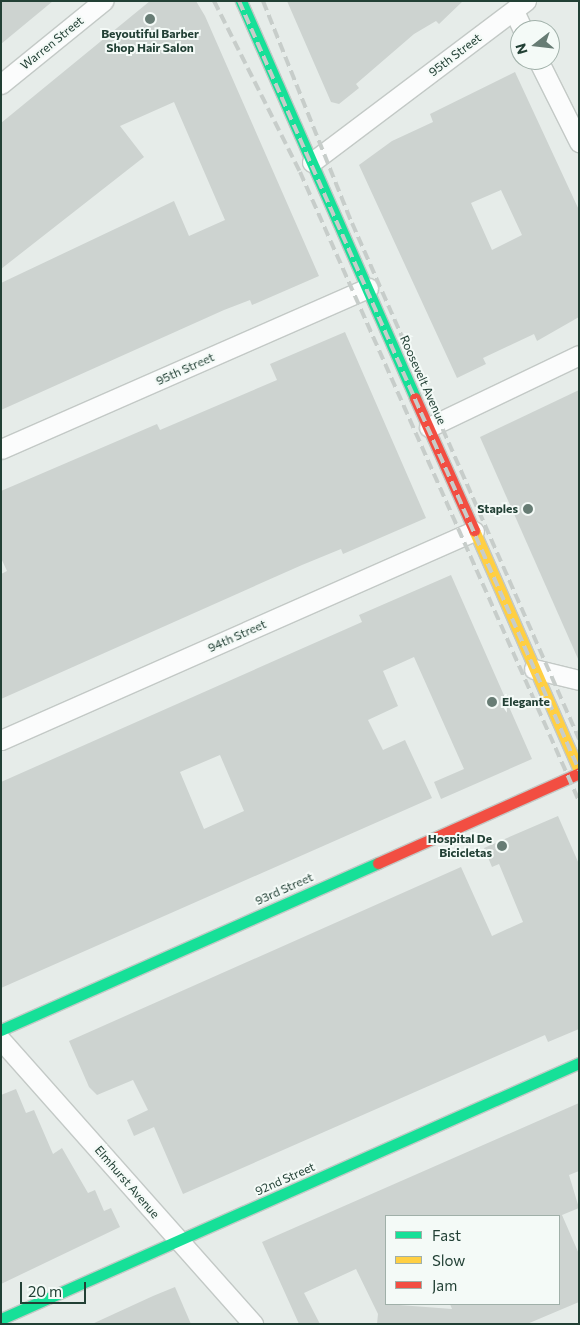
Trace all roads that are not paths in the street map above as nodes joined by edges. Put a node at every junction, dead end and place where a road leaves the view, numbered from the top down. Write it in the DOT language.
graph roads {
  1 [pos="103,1"];
  2 [pos="241,1"];
  3 [pos="520,6"];
  4 [pos="522,20"];
  5 [pos="543,70"];
  6 [pos="1,84"];
  7 [pos="579,142"];
  8 [pos="312,162"];
  9 [pos="368,288"];
  10 [pos="579,355"];
  11 [pos="428,427"];
  12 [pos="1,449"];
  13 [pos="474,531"];
  14 [pos="534,669"];
  15 [pos="579,680"];
  16 [pos="1,740"];
  17 [pos="579,772"];
  18 [pos="1,1030"];
  19 [pos="1,1040"];
  20 [pos="579,1063"];
  21 [pos="179,1240"];
  22 [pos="1,1319"];
  23 [pos="254,1324"];
  1 -- 6 [label="street, Warren Street"];
  2 -- 8 [label="street, Roosevelt Avenue"];
  3 -- 4 [label="street"];
  3 -- 8 [label="street, 95th Street"];
  5 -- 7 [label="street"];
  8 -- 9 [label="street, Roosevelt Avenue"];
  9 -- 11 [label="street, Roosevelt Avenue"];
  9 -- 12 [label="street, 95th Street"];
  10 -- 11 [label="street"];
  11 -- 13 [label="street, Roosevelt Avenue"];
  13 -- 14 [label="street, Roosevelt Avenue"];
  13 -- 16 [label="street, 94th Street"];
  14 -- 15 [label="street"];
  14 -- 17 [label="street, Roosevelt Avenue"];
  17 -- 18 [label="street, 93rd Street"];
  19 -- 21 [label="street, Elmhurst Avenue"];
  20 -- 21 [label="street, 92nd Street"];
  21 -- 22 [label="street, 92nd Street"];
  21 -- 23 [label="street, Elmhurst Avenue"];
}
